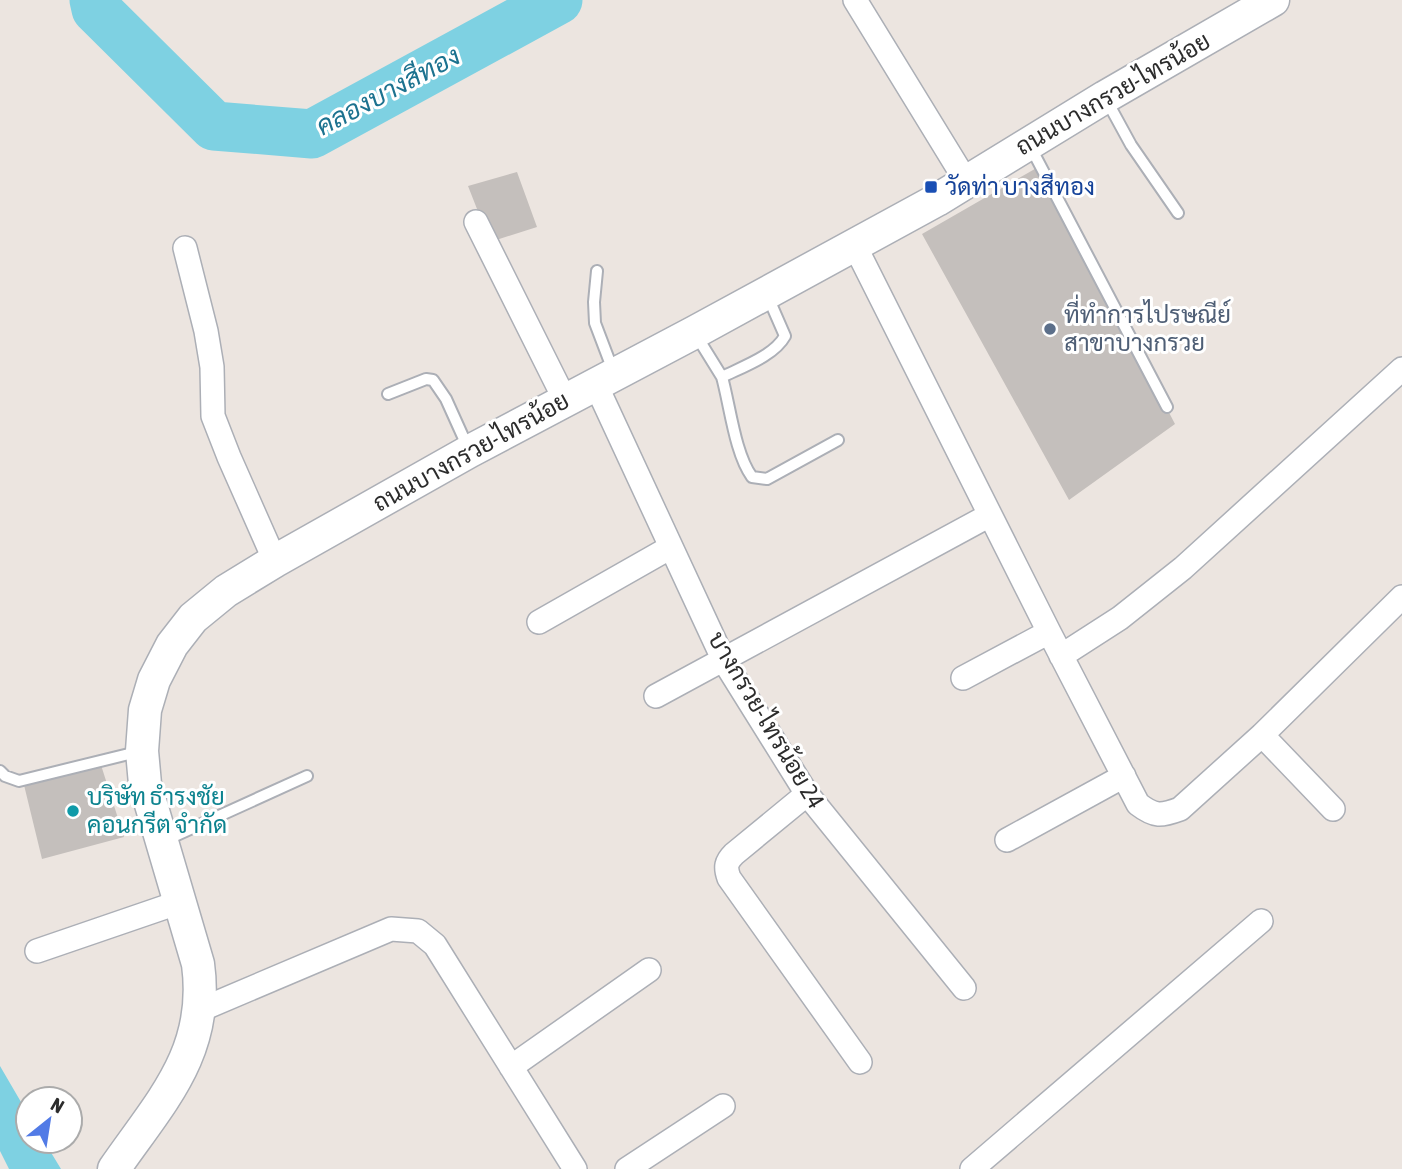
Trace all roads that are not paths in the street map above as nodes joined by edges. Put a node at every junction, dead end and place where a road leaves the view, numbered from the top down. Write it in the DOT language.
graph roads {
  1 [pos="855,0"];
  2 [pos="1273,0"];
  3 [pos="1105,97"];
  4 [pos="1029,143"];
  5 [pos="965,181"];
  6 [pos="1178,213"];
  7 [pos="476,222"];
  8 [pos="854,244"];
  9 [pos="185,248"];
  10 [pos="597,271"];
  11 [pos="767,293"];
  12 [pos="695,332"];
  13 [pos="1402,369"];
  14 [pos="722,377"];
  15 [pos="605,380"];
  16 [pos="388,394"];
  17 [pos="565,400"];
  18 [pos="1167,407"];
  19 [pos="838,440"];
  20 [pos="470,452"];
  21 [pos="990,515"];
  22 [pos="671,547"];
  23 [pos="275,561"];
  24 [pos="1401,599"];
  25 [pos="539,622"];
  26 [pos="1049,632"];
  27 [pos="1061,656"];
  28 [pos="724,661"];
  29 [pos="963,678"];
  30 [pos="656,696"];
  31 [pos="1262,735"];
  32 [pos="142,751"];
  33 [pos="0,771"];
  34 [pos="307,776"];
  35 [pos="1124,776"];
  36 [pos="807,794"];
  37 [pos="1333,809"];
  38 [pos="1007,840"];
  39 [pos="163,841"];
  40 [pos="180,902"];
  41 [pos="1261,920"];
  42 [pos="37,951"];
  43 [pos="649,970"];
  44 [pos="964,988"];
  45 [pos="200,1010"];
  46 [pos="860,1062"];
  47 [pos="511,1067"];
  48 [pos="723,1106"];
  49 [pos="123,1164"];
  50 [pos="575,1169"];
  51 [pos="628,1169"];
  52 [pos="972,1169"];
  1 -- 5 [label="street"];
  2 -- 3 [label="main road, ถนนบางกรวย-ไทรน้อย"];
  3 -- 4 [label="main road, ถนนบางกรวย-ไทรน้อย"];
  3 -- 6 [label="lane"];
  4 -- 5 [label="main road, ถนนบางกรวย-ไทรน้อย"];
  4 -- 18 [label="lane"];
  5 -- 8 [label="main road, ถนนบางกรวย-ไทรน้อย"];
  7 -- 17 [label="street"];
  8 -- 11 [label="main road, ถนนบางกรวย-ไทรน้อย"];
  8 -- 21 [label="street"];
  9 -- 23 [label="street"];
  10 -- 15 [label="lane"];
  11 -- 12 [label="main road, ถนนบางกรวย-ไทรน้อย"];
  11 -- 14 [label="lane"];
  12 -- 14 [label="lane"];
  12 -- 15 [label="main road, ถนนบางกรวย-ไทรน้อย"];
  13 -- 27 [label="street"];
  14 -- 19 [label="lane"];
  15 -- 17 [label="main road, ถนนบางกรวย-ไทรน้อย"];
  15 -- 22 [label="street, บางกรวย-ไทรน้อย 24"];
  16 -- 20 [label="lane"];
  17 -- 20 [label="main road, ถนนบางกรวย-ไทรน้อย"];
  20 -- 23 [label="main road, ถนนบางกรวย-ไทรน้อย"];
  21 -- 26 [label="street"];
  21 -- 28 [label="street"];
  22 -- 25 [label="street"];
  22 -- 28 [label="street, บางกรวย-ไทรน้อย 24"];
  23 -- 32 [label="main road, ถนนบางกรวย-ไทรน้อย"];
  24 -- 31 [label="street"];
  26 -- 27 [label="street"];
  26 -- 29 [label="street"];
  27 -- 35 [label="street"];
  28 -- 30 [label="street"];
  28 -- 36 [label="street, บางกรวย-ไทรน้อย 24"];
  31 -- 35 [label="street"];
  31 -- 37 [label="street"];
  32 -- 33 [label="lane"];
  32 -- 39 [label="main road, ถนนบางกรวย-ไทรน้อย"];
  34 -- 39 [label="lane"];
  35 -- 38 [label="street"];
  36 -- 44 [label="street, บางกรวย-ไทรน้อย 24"];
  36 -- 46 [label="street"];
  39 -- 40 [label="main road, ถนนบางกรวย-ไทรน้อย"];
  40 -- 42 [label="street"];
  40 -- 45 [label="main road, ถนนบางกรวย-ไทรน้อย"];
  41 -- 52 [label="street"];
  43 -- 47 [label="street"];
  45 -- 47 [label="street"];
  45 -- 49 [label="main road, ถนนบางกรวย-ไทรน้อย"];
  47 -- 50 [label="street"];
  48 -- 51 [label="street"];
}
